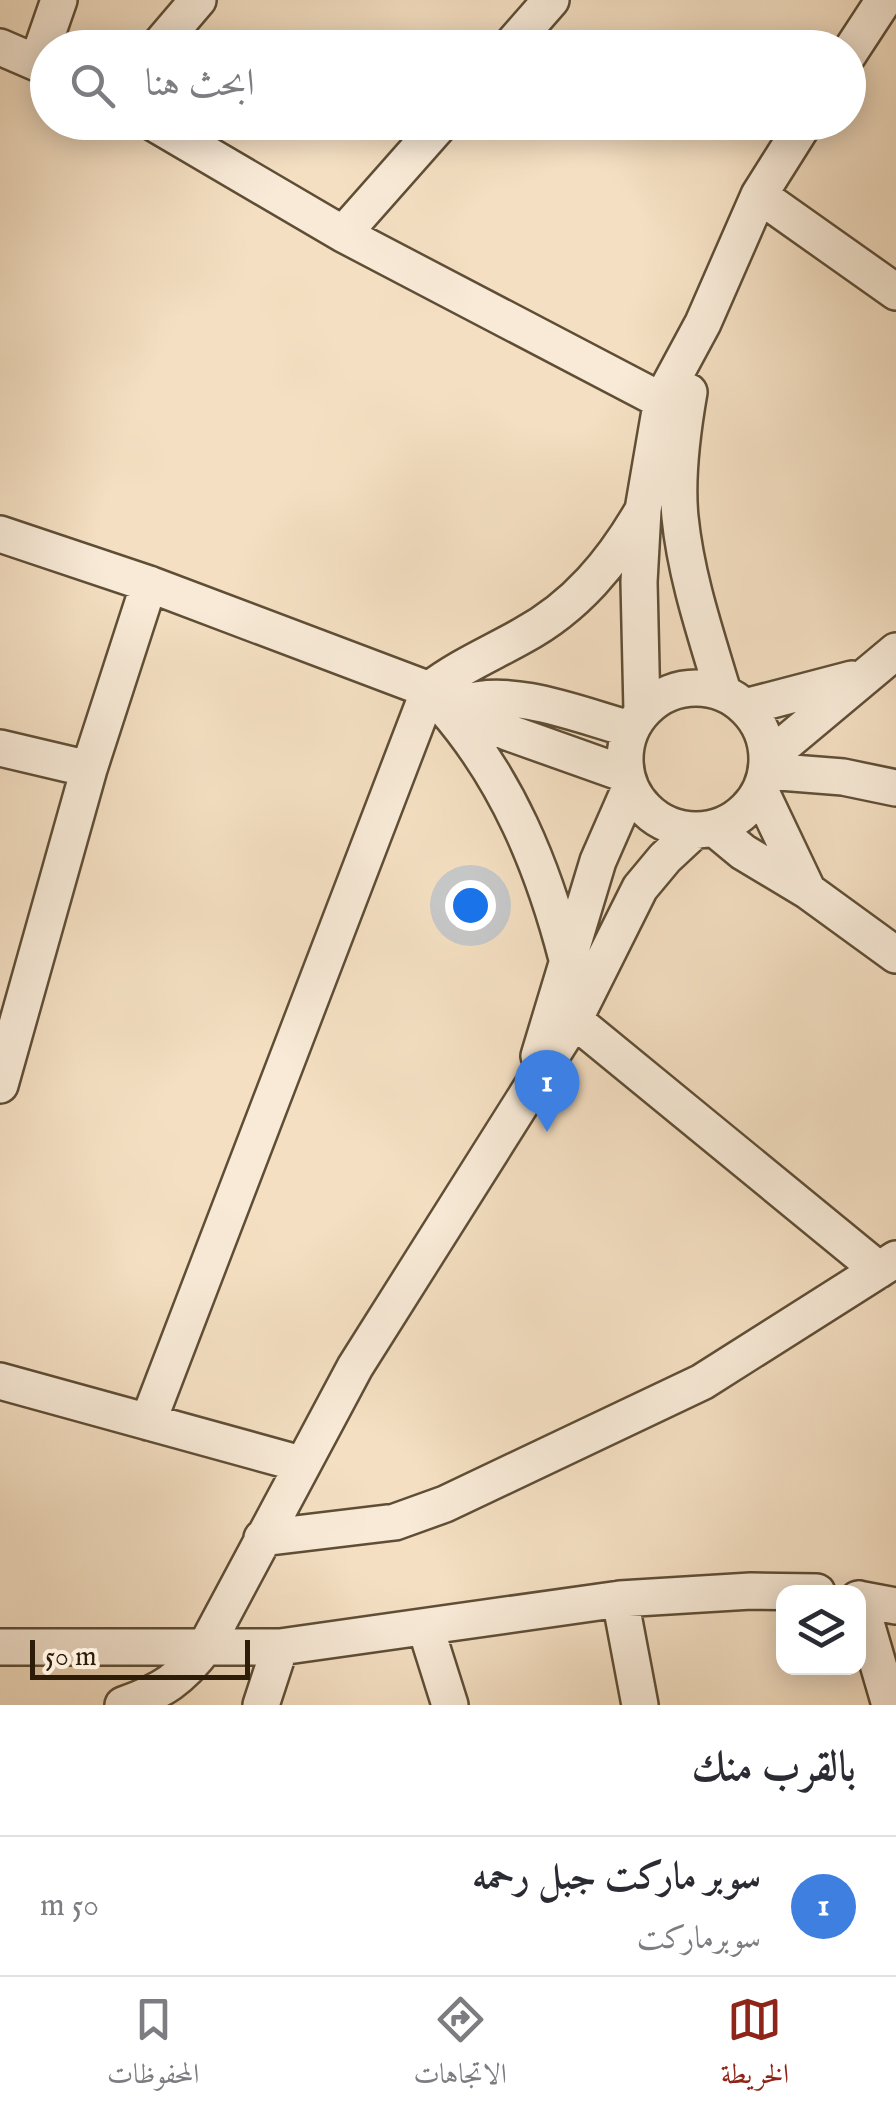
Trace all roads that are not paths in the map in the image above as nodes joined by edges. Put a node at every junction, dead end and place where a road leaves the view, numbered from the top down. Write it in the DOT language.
graph roads {
  1 [pos="59,0"];
  2 [pos="198,0"];
  3 [pos="551,0"];
  4 [pos="884,0"];
  5 [pos="51,30"];
  6 [pos="172,30"];
  7 [pos="525,30"];
  8 [pos="864,30"];
  9 [pos="0,47"];
  10 [pos="30,61"];
  11 [pos="183,140"];
  12 [pos="426,140"];
  13 [pos="793,140"];
  14 [pos="758,195"];
  15 [pos="343,234"];
  16 [pos="896,292"];
  17 [pos="674,406"];
  18 [pos="643,510"];
  19 [pos="0,534"];
  20 [pos="149,584"];
  21 [pos="896,651"];
  22 [pos="863,676"];
  23 [pos="429,690"];
  24 [pos="734,700"];
  25 [pos="464,703"];
  26 [pos="636,720"];
  27 [pos="0,748"];
  28 [pos="89,769"];
  29 [pos="765,773"];
  30 [pos="627,781"];
  31 [pos="896,788"];
  32 [pos="704,829"];
  33 [pos="808,891"];
  34 [pos="896,956"];
  35 [pos="566,959"];
  36 [pos="574,1020"];
  37 [pos="0,1085"];
  38 [pos="533,1087"];
  39 [pos="888,1264"];
  40 [pos="0,1381"];
  41 [pos="148,1422"];
  42 [pos="301,1464"];
  43 [pos="262,1538"];
  44 [pos="776,1591"];
  45 [pos="620,1599"];
  46 [pos="866,1600"];
  47 [pos="896,1606"];
  48 [pos="866,1623"];
  49 [pos="426,1628"];
  50 [pos="206,1646"];
  51 [pos="280,1646"];
  52 [pos="0,1647"];
  53 [pos="124,1705"];
  54 [pos="261,1705"];
  55 [pos="450,1705"];
  56 [pos="640,1705"];
  57 [pos="890,1705"];
  1 -- 5 [label="street"];
  2 -- 6 [label="street"];
  3 -- 7 [label="street"];
  4 -- 8 [label="street"];
  9 -- 10 [label="street"];
  11 -- 15 [label="street"];
  12 -- 15 [label="street"];
  13 -- 14 [label="street"];
  14 -- 16 [label="street"];
  14 -- 17 [label="street"];
  15 -- 17 [label="street"];
  17 -- 18 [label="street"];
  17 -- 24 [label="street"];
  18 -- 23 [label="street"];
  18 -- 26 [label="street"];
  19 -- 20 [label="street"];
  20 -- 23 [label="street"];
  20 -- 28 [label="street"];
  21 -- 22 [label="street"];
  22 -- 24 [label="street"];
  22 -- 29 [label="street"];
  23 -- 25 [label="street"];
  23 -- 35 [label="street"];
  23 -- 41 [label="street"];
  24 -- 26 [label="street"];
  24 -- 29 [label="street"];
  25 -- 26 [label="street"];
  25 -- 30 [label="street"];
  26 -- 30 [label="street"];
  27 -- 28 [label="street"];
  28 -- 37 [label="street"];
  29 -- 31 [label="street"];
  29 -- 32 [label="street"];
  29 -- 33 [label="street"];
  30 -- 32 [label="street"];
  30 -- 35 [label="street"];
  32 -- 33 [label="street"];
  32 -- 36 [label="street"];
  33 -- 34 [label="street"];
  35 -- 38 [label="street"];
  36 -- 38 [label="street"];
  36 -- 39 [label="street"];
  38 -- 42 [label="street"];
  39 -- 43 [label="street"];
  40 -- 41 [label="street"];
  41 -- 42 [label="street"];
  42 -- 43 [label="street"];
  43 -- 50 [label="street"];
  44 -- 45 [label="street"];
  45 -- 49 [label="street"];
  45 -- 56 [label="street"];
  46 -- 47 [label="street"];
  48 -- 57 [label="street"];
  49 -- 51 [label="street"];
  49 -- 55 [label="street"];
  50 -- 51 [label="street"];
  50 -- 52 [label="street"];
  50 -- 53 [label="street"];
  51 -- 54 [label="street"];
}
